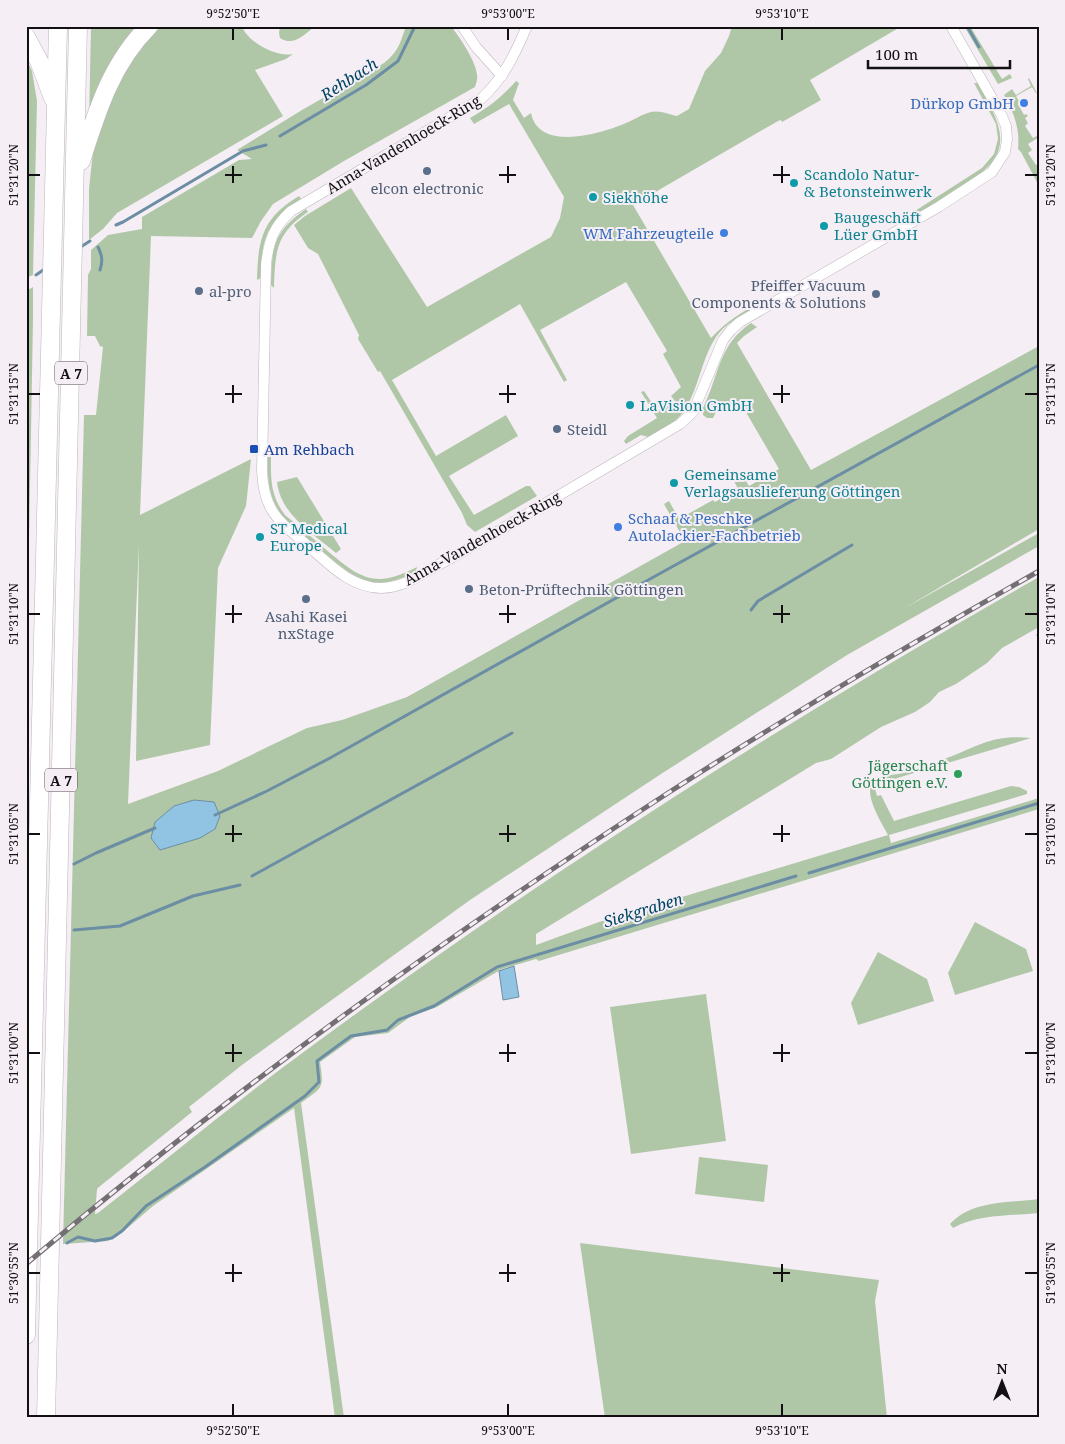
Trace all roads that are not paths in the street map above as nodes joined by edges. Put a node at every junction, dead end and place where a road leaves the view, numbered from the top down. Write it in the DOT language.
graph roads {
  1 [pos="58,26"];
  2 [pos="78,26"];
  3 [pos="148,26"];
  4 [pos="462,26"];
  5 [pos="528,26"];
  6 [pos="951,26"];
  7 [pos="26,37"];
  8 [pos="502,76"];
  9 [pos="56,105"];
  10 [pos="74,180"];
  11 [pos="26,1335"];
  12 [pos="46,1418"];
  1 -- 9 [label="highway, A 7"];
  2 -- 10 [label="highway, A 7"];
  3 -- 10 [label="highway"];
  4 -- 8 [label="street"];
  5 -- 8 [label="street, Anna-Vandenhoeck-Ring"];
  6 -- 8 [label="street, Anna-Vandenhoeck-Ring"];
  7 -- 9 [label="highway"];
  9 -- 11 [label="highway, A 7"];
  10 -- 12 [label="highway, A 7"];
}
